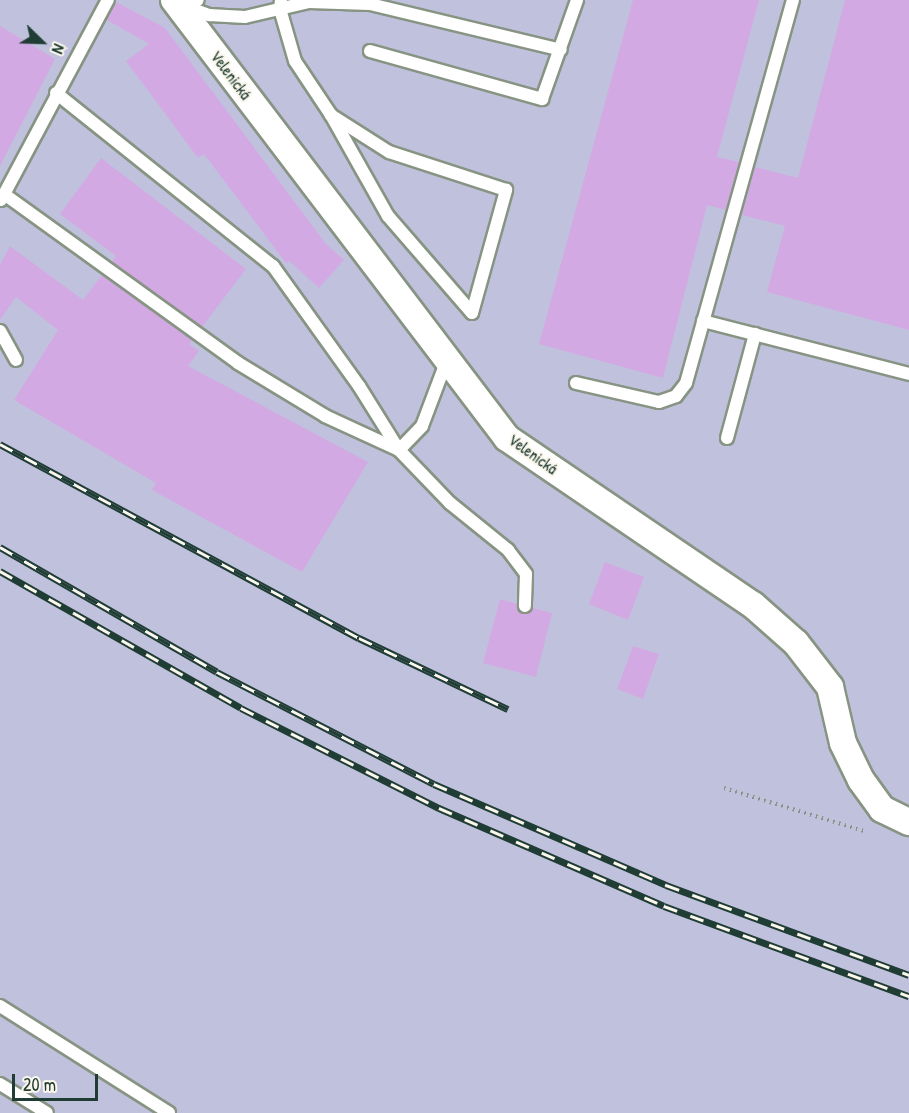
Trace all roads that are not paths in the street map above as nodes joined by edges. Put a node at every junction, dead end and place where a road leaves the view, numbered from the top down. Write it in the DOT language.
graph roads {
  1 [pos="108,0"];
  2 [pos="577,0"];
  3 [pos="793,0"];
  4 [pos="183,1"];
  5 [pos="280,5"];
  6 [pos="561,50"];
  7 [pos="370,51"];
  8 [pos="56,93"];
  9 [pos="331,115"];
  10 [pos="2,198"];
  11 [pos="703,321"];
  12 [pos="0,331"];
  13 [pos="755,334"];
  14 [pos="16,360"];
  15 [pos="447,360"];
  16 [pos="909,374"];
  17 [pos="576,383"];
  18 [pos="727,438"];
  19 [pos="399,450"];
  20 [pos="525,606"];
  21 [pos="909,822"];
  22 [pos="0,1006"];
  23 [pos="0,1084"];
  24 [pos="47,1113"];
  25 [pos="169,1113"];
  1 -- 8 [label="lane"];
  2 -- 6 [label="lane"];
  3 -- 11 [label="lane"];
  4 -- 5 [label="lane"];
  4 -- 15 [label="street, Velenická"];
  5 -- 6 [label="lane"];
  5 -- 9 [label="lane"];
  6 -- 7 [label="lane"];
  8 -- 10 [label="lane"];
  8 -- 19 [label="lane"];
  9 -- 9 [label="lane"];
  10 -- 19 [label="lane"];
  11 -- 13 [label="lane"];
  11 -- 17 [label="lane"];
  12 -- 14 [label="lane"];
  13 -- 16 [label="lane"];
  13 -- 18 [label="lane"];
  15 -- 19 [label="lane"];
  15 -- 21 [label="street, Velenická"];
  19 -- 20 [label="lane"];
  22 -- 25 [label="lane"];
  23 -- 24 [label="lane"];
}
